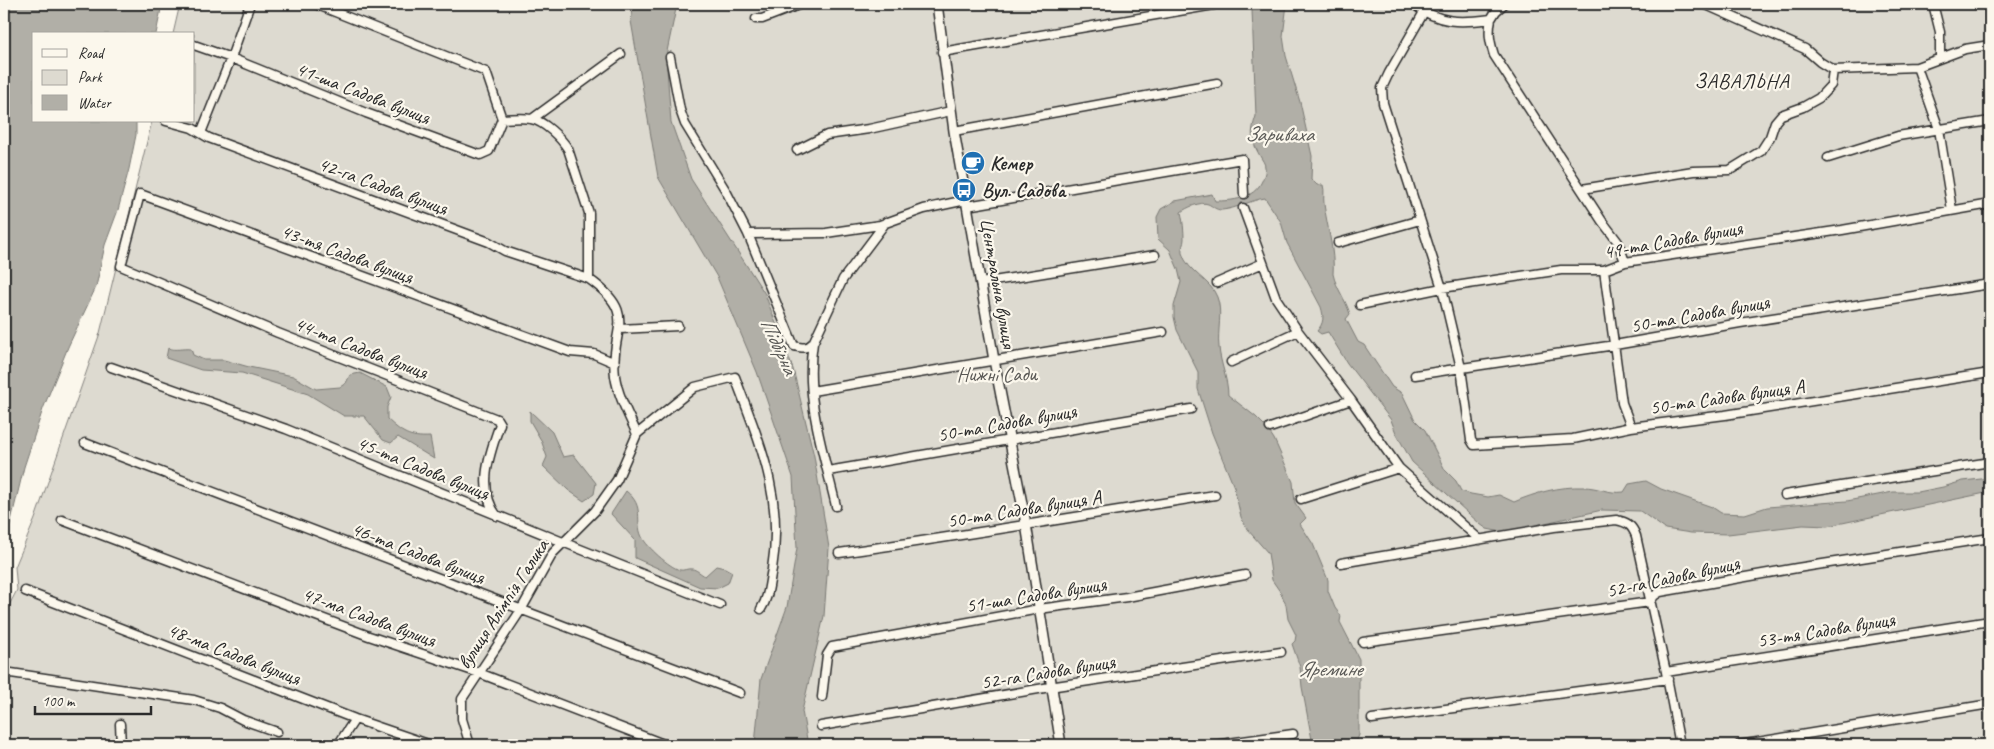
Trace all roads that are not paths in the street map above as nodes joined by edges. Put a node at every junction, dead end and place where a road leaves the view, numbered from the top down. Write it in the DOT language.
graph roads {
  1 [pos="250,4"];
  2 [pos="315,4"];
  3 [pos="801,4"];
  4 [pos="937,4"];
  5 [pos="1214,4"];
  6 [pos="1413,4"];
  7 [pos="1504,4"];
  8 [pos="1704,4"];
  9 [pos="1933,4"];
  10 [pos="1424,12"];
  11 [pos="756,19"];
  12 [pos="1491,19"];
  13 [pos="1990,44"];
  14 [pos="195,45"];
  15 [pos="942,52"];
  16 [pos="621,54"];
  17 [pos="670,57"];
  18 [pos="231,58"];
  19 [pos="1940,58"];
  20 [pos="1917,67"];
  21 [pos="1833,70"];
  22 [pos="1217,83"];
  23 [pos="951,111"];
  24 [pos="502,119"];
  25 [pos="532,119"];
  26 [pos="1990,121"];
  27 [pos="170,122"];
  28 [pos="1939,129"];
  29 [pos="954,131"];
  30 [pos="201,133"];
  31 [pos="797,150"];
  32 [pos="1828,158"];
  33 [pos="1582,189"];
  34 [pos="1244,194"];
  35 [pos="967,203"];
  36 [pos="1990,204"];
  37 [pos="1243,208"];
  38 [pos="1952,210"];
  39 [pos="1420,220"];
  40 [pos="886,222"];
  41 [pos="748,234"];
  42 [pos="1338,243"];
  43 [pos="1155,255"];
  44 [pos="1625,262"];
  45 [pos="1263,263"];
  46 [pos="121,266"];
  47 [pos="1604,270"];
  48 [pos="590,279"];
  49 [pos="981,283"];
  50 [pos="1217,283"];
  51 [pos="1990,284"];
  52 [pos="1442,288"];
  53 [pos="1360,305"];
  54 [pos="678,326"];
  55 [pos="620,329"];
  56 [pos="1298,331"];
  57 [pos="1163,332"];
  58 [pos="812,346"];
  59 [pos="1615,346"];
  60 [pos="994,360"];
  61 [pos="1231,362"];
  62 [pos="615,363"];
  63 [pos="111,367"];
  64 [pos="1461,368"];
  65 [pos="1990,373"];
  66 [pos="1415,375"];
  67 [pos="812,391"];
  68 [pos="1351,400"];
  69 [pos="1191,409"];
  70 [pos="1631,426"];
  71 [pos="1270,428"];
  72 [pos="636,434"];
  73 [pos="1009,439"];
  74 [pos="85,443"];
  75 [pos="1990,462"];
  76 [pos="1399,468"];
  77 [pos="828,471"];
  78 [pos="1215,495"];
  79 [pos="1784,495"];
  80 [pos="1301,499"];
  81 [pos="836,506"];
  82 [pos="497,516"];
  83 [pos="62,520"];
  84 [pos="1026,524"];
  85 [pos="1990,538"];
  86 [pos="1480,540"];
  87 [pos="563,542"];
  88 [pos="839,553"];
  89 [pos="1342,563"];
  90 [pos="1245,575"];
  91 [pos="25,590"];
  92 [pos="1650,602"];
  93 [pos="720,604"];
  94 [pos="761,609"];
  95 [pos="1039,609"];
  96 [pos="521,610"];
  97 [pos="1990,620"];
  98 [pos="1363,642"];
  99 [pos="1281,652"];
  100 [pos="479,674"];
  101 [pos="4,675"];
  102 [pos="1667,676"];
  103 [pos="1052,688"];
  104 [pos="740,693"];
  105 [pos="822,697"];
  106 [pos="1990,704"];
  107 [pos="355,718"];
  108 [pos="1372,719"];
  109 [pos="120,724"];
  110 [pos="821,726"];
  111 [pos="277,732"];
  112 [pos="1293,734"];
  113 [pos="121,745"];
  114 [pos="338,745"];
  115 [pos="431,745"];
  116 [pos="470,745"];
  117 [pos="666,745"];
  118 [pos="1061,745"];
  119 [pos="1214,745"];
  120 [pos="1680,745"];
  121 [pos="1739,745"];
  1 -- 18 [label="street"];
  2 -- 24 [label="street"];
  3 -- 11 [label="street"];
  4 -- 15 [label="street, Центральна вулиця"];
  5 -- 15 [label="street"];
  6 -- 10 [label="street"];
  7 -- 12 [label="street"];
  8 -- 21 [label="street"];
  9 -- 19 [label="street"];
  10 -- 12 [label="street"];
  10 -- 39 [label="street"];
  12 -- 33 [label="street"];
  13 -- 19 [label="street"];
  14 -- 18 [label="street, 41-ша Садова вулиця"];
  15 -- 23 [label="street, Центральна вулиця"];
  16 -- 25 [label="street"];
  17 -- 41 [label="street"];
  18 -- 24 [label="street, 41-ша Садова вулиця"];
  18 -- 30 [label="street"];
  19 -- 20 [label="street"];
  20 -- 21 [label="street"];
  20 -- 28 [label="street"];
  21 -- 33 [label="street"];
  22 -- 29 [label="street"];
  23 -- 29 [label="street, Центральна вулиця"];
  23 -- 31 [label="street"];
  24 -- 25 [label="street"];
  25 -- 48 [label="street"];
  26 -- 28 [label="street"];
  27 -- 30 [label="street, 42-га Садова вулиця"];
  28 -- 32 [label="street"];
  28 -- 38 [label="street"];
  29 -- 35 [label="street, Центральна вулиця"];
  30 -- 48 [label="street, 42-га Садова вулиця"];
  33 -- 44 [label="street"];
  34 -- 35 [label="street"];
  35 -- 40 [label="street"];
  35 -- 49 [label="street, Центральна вулиця"];
  36 -- 38 [label="street, 49-та Садова вулиця"];
  37 -- 45 [label="street"];
  38 -- 44 [label="street, 49-та Садова вулиця"];
  39 -- 42 [label="street"];
  39 -- 52 [label="street"];
  40 -- 41 [label="street"];
  40 -- 58 [label="street"];
  41 -- 58 [label="street"];
  43 -- 49 [label="street"];
  44 -- 47 [label="street, 49-та Садова вулиця"];
  45 -- 50 [label="street"];
  45 -- 56 [label="street"];
  46 -- 62 [label="street, 43-тя Садова вулиця"];
  46 -- 82 [label="street, 44-та Садова вулиця"];
  47 -- 52 [label="street, 49-та Садова вулиця"];
  47 -- 59 [label="street"];
  48 -- 55 [label="street"];
  49 -- 60 [label="street, Центральна вулиця"];
  51 -- 59 [label="street, 50-та Садова вулиця"];
  52 -- 53 [label="street, 49-та Садова вулиця"];
  52 -- 64 [label="street"];
  54 -- 55 [label="street"];
  55 -- 62 [label="street"];
  56 -- 61 [label="street"];
  56 -- 68 [label="street"];
  57 -- 60 [label="street"];
  58 -- 67 [label="street"];
  59 -- 64 [label="street, 50-та Садова вулиця"];
  59 -- 70 [label="street"];
  60 -- 67 [label="street"];
  60 -- 73 [label="street, Центральна вулиця"];
  62 -- 72 [label="street"];
  63 -- 82 [label="street, 45-та Садова вулиця"];
  64 -- 66 [label="street, 50-та Садова вулиця"];
  64 -- 70 [label="street, 50-та Садова вулиця А"];
  65 -- 70 [label="street, 50-та Садова вулиця А"];
  67 -- 77 [label="street"];
  68 -- 71 [label="street"];
  68 -- 76 [label="street"];
  69 -- 73 [label="street, 50-та Садова вулиця"];
  72 -- 87 [label="street, вулиця Алімпія Галика"];
  72 -- 94 [label="street"];
  73 -- 77 [label="street, 50-та Садова вулиця"];
  73 -- 84 [label="street, Центральна вулиця"];
  74 -- 96 [label="street, 46-та Садова вулиця"];
  75 -- 79 [label="street"];
  76 -- 80 [label="street"];
  76 -- 86 [label="street"];
  77 -- 81 [label="street"];
  78 -- 84 [label="street, 50-та Садова вулиця А"];
  82 -- 87 [label="street, 45-та Садова вулиця"];
  83 -- 100 [label="street, 47-ма Садова вулиця"];
  84 -- 88 [label="street, 50-та Садова вулиця А"];
  84 -- 95 [label="street, Центральна вулиця"];
  85 -- 92 [label="street, 52-га Садова вулиця"];
  86 -- 89 [label="street"];
  86 -- 92 [label="street"];
  87 -- 93 [label="street, 45-та Садова вулиця"];
  87 -- 96 [label="street, вулиця Алімпія Галика"];
  90 -- 95 [label="street, 51-ша Садова вулиця"];
  91 -- 107 [label="street, 48-ма Садова вулиця"];
  92 -- 98 [label="street, 52-га Садова вулиця"];
  92 -- 102 [label="street"];
  95 -- 103 [label="street, Центральна вулиця"];
  95 -- 105 [label="street, 51-ша Садова вулиця"];
  96 -- 100 [label="street, вулиця Алімпія Галика"];
  96 -- 104 [label="street, 46-та Садова вулиця"];
  97 -- 102 [label="street, 53-тя Садова вулиця"];
  99 -- 103 [label="street, 52-га Садова вулиця"];
  100 -- 116 [label="street, вулиця Алімпія Галика"];
  100 -- 117 [label="street, 47-ма Садова вулиця"];
  101 -- 111 [label="street"];
  102 -- 108 [label="street, 53-тя Садова вулиця"];
  102 -- 120 [label="street"];
  103 -- 110 [label="street, 52-га Садова вулиця"];
  103 -- 118 [label="street, Центральна вулиця"];
  106 -- 121 [label="street"];
  107 -- 114 [label="street"];
  107 -- 115 [label="street, 48-ма Садова вулиця"];
  109 -- 113 [label="street"];
  112 -- 119 [label="street"];
}
